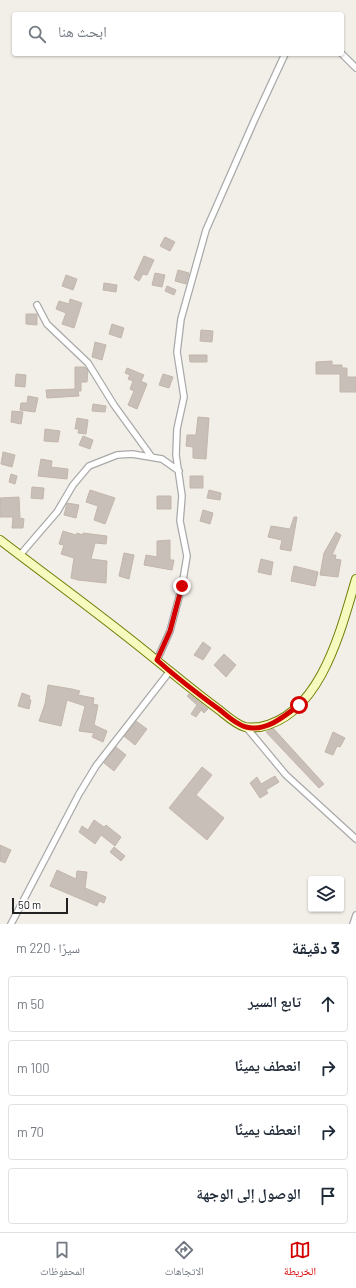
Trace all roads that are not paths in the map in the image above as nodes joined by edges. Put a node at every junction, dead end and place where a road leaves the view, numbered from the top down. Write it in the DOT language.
graph roads {
  1 [pos="284,56"];
  2 [pos="344,56"];
  3 [pos="356,68"];
  4 [pos="37,304"];
  5 [pos="151,456"];
  6 [pos="179,472"];
  7 [pos="0,540"];
  8 [pos="20,555"];
  9 [pos="356,579"];
  10 [pos="157,660"];
  11 [pos="170,671"];
  12 [pos="246,727"];
  13 [pos="356,839"];
  14 [pos="356,915"];
  15 [pos="11,924"];
  16 [pos="353,924"];
  1 -- 6 [label="street"];
  2 -- 3 [label="street"];
  4 -- 5 [label="street"];
  5 -- 6 [label="street"];
  5 -- 8 [label="street"];
  6 -- 10 [label="street"];
  7 -- 8 [label="street"];
  8 -- 10 [label="street"];
  9 -- 12 [label="street"];
  10 -- 11 [label="street"];
  11 -- 12 [label="street"];
  11 -- 15 [label="street"];
  12 -- 13 [label="street"];
  14 -- 16 [label="street"];
}
